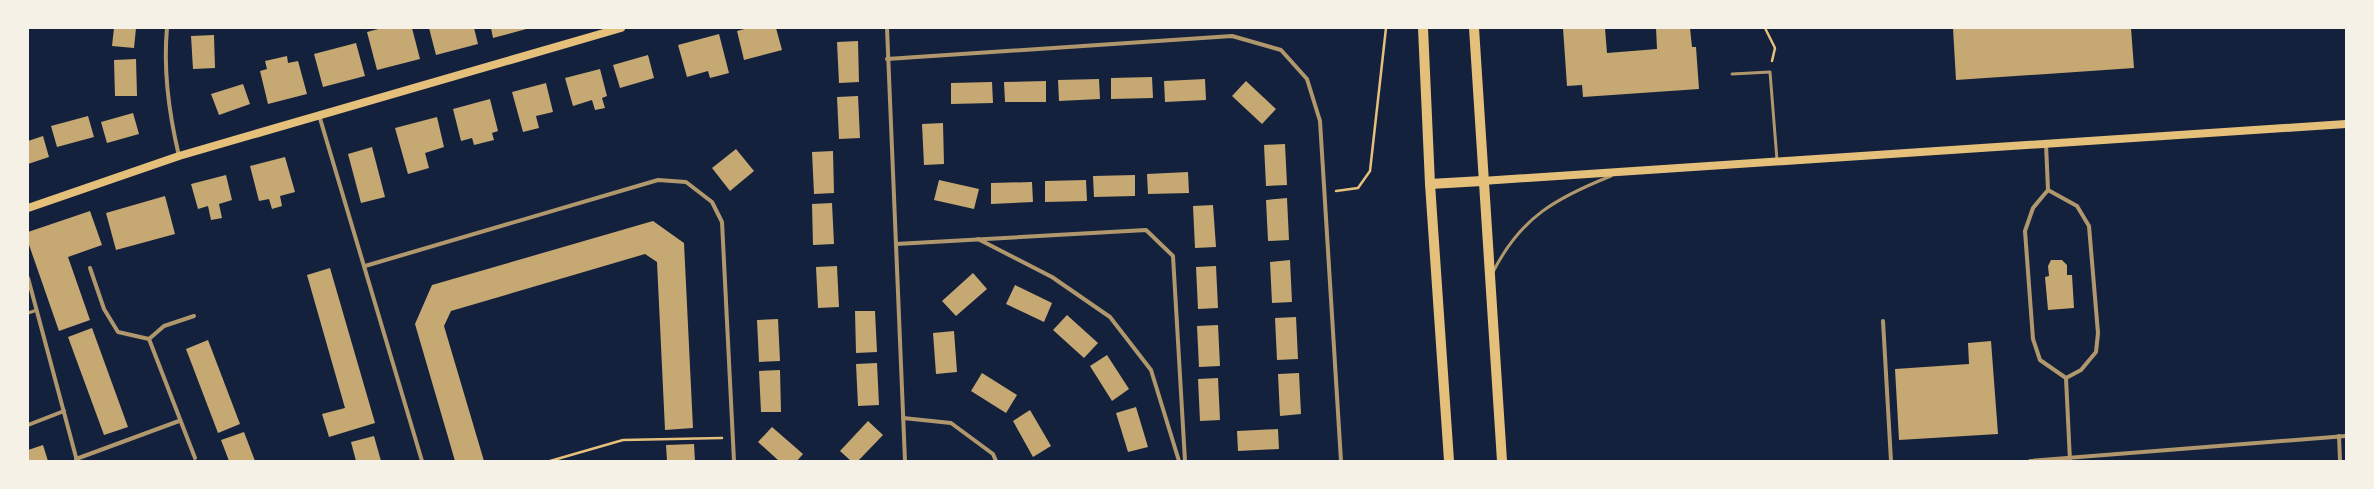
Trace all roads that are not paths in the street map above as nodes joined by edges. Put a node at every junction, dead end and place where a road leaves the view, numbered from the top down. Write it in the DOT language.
graph roads {
  1 [pos="167,28"];
  2 [pos="621,28"];
  3 [pos="887,28"];
  4 [pos="1423,28"];
  5 [pos="1474,28"];
  6 [pos="887,59"];
  7 [pos="1732,74"];
  8 [pos="319,115"];
  9 [pos="2346,124"];
  10 [pos="2046,143"];
  11 [pos="179,156"];
  12 [pos="1778,162"];
  13 [pos="1618,173"];
  14 [pos="1482,182"];
  15 [pos="1430,184"];
  16 [pos="2048,190"];
  17 [pos="28,208"];
  18 [pos="978,239"];
  19 [pos="896,244"];
  20 [pos="365,266"];
  21 [pos="90,268"];
  22 [pos="28,278"];
  23 [pos="1490,280"];
  24 [pos="37,310"];
  25 [pos="28,313"];
  26 [pos="194,316"];
  27 [pos="1883,321"];
  28 [pos="149,339"];
  29 [pos="2066,378"];
  30 [pos="64,411"];
  31 [pos="903,418"];
  32 [pos="179,421"];
  33 [pos="28,425"];
  34 [pos="2338,436"];
  35 [pos="2346,436"];
  36 [pos="195,458"];
  37 [pos="77,460"];
  38 [pos="2070,460"];
  39 [pos="422,461"];
  40 [pos="734,461"];
  41 [pos="906,461"];
  42 [pos="996,461"];
  43 [pos="1179,461"];
  44 [pos="1185,461"];
  45 [pos="1341,461"];
  46 [pos="1449,461"];
  47 [pos="1502,461"];
  48 [pos="1891,461"];
  49 [pos="2030,461"];
  50 [pos="2340,461"];
  1 -- 11 [label="street"];
  2 -- 8 [label="main road"];
  3 -- 6 [label="street"];
  4 -- 15 [label="main road"];
  5 -- 14 [label="main road"];
  6 -- 19 [label="street"];
  6 -- 45 [label="street"];
  7 -- 12 [label="lane"];
  8 -- 11 [label="main road"];
  8 -- 20 [label="street"];
  9 -- 10 [label="main road"];
  10 -- 12 [label="main road"];
  10 -- 16 [label="street"];
  11 -- 17 [label="main road"];
  12 -- 13 [label="main road"];
  13 -- 14 [label="main road"];
  13 -- 23 [label="lane"];
  14 -- 15 [label="main road"];
  14 -- 23 [label="main road"];
  15 -- 46 [label="main road"];
  16 -- 29 [label="street"];
  16 -- 29 [label="street"];
  18 -- 19 [label="street"];
  18 -- 43 [label="street"];
  18 -- 44 [label="street"];
  19 -- 31 [label="street"];
  20 -- 39 [label="street"];
  20 -- 40 [label="street"];
  21 -- 28 [label="street"];
  22 -- 24 [label="street"];
  23 -- 47 [label="main road"];
  24 -- 25 [label="lane"];
  24 -- 30 [label="street"];
  26 -- 28 [label="street"];
  27 -- 48 [label="street"];
  28 -- 32 [label="street"];
  29 -- 38 [label="street"];
  30 -- 33 [label="street"];
  30 -- 37 [label="street"];
  31 -- 41 [label="street"];
  31 -- 42 [label="street"];
  32 -- 36 [label="street"];
  32 -- 37 [label="street"];
  34 -- 35 [label="street"];
  34 -- 38 [label="street"];
  34 -- 50 [label="street"];
  38 -- 49 [label="street"];
}
